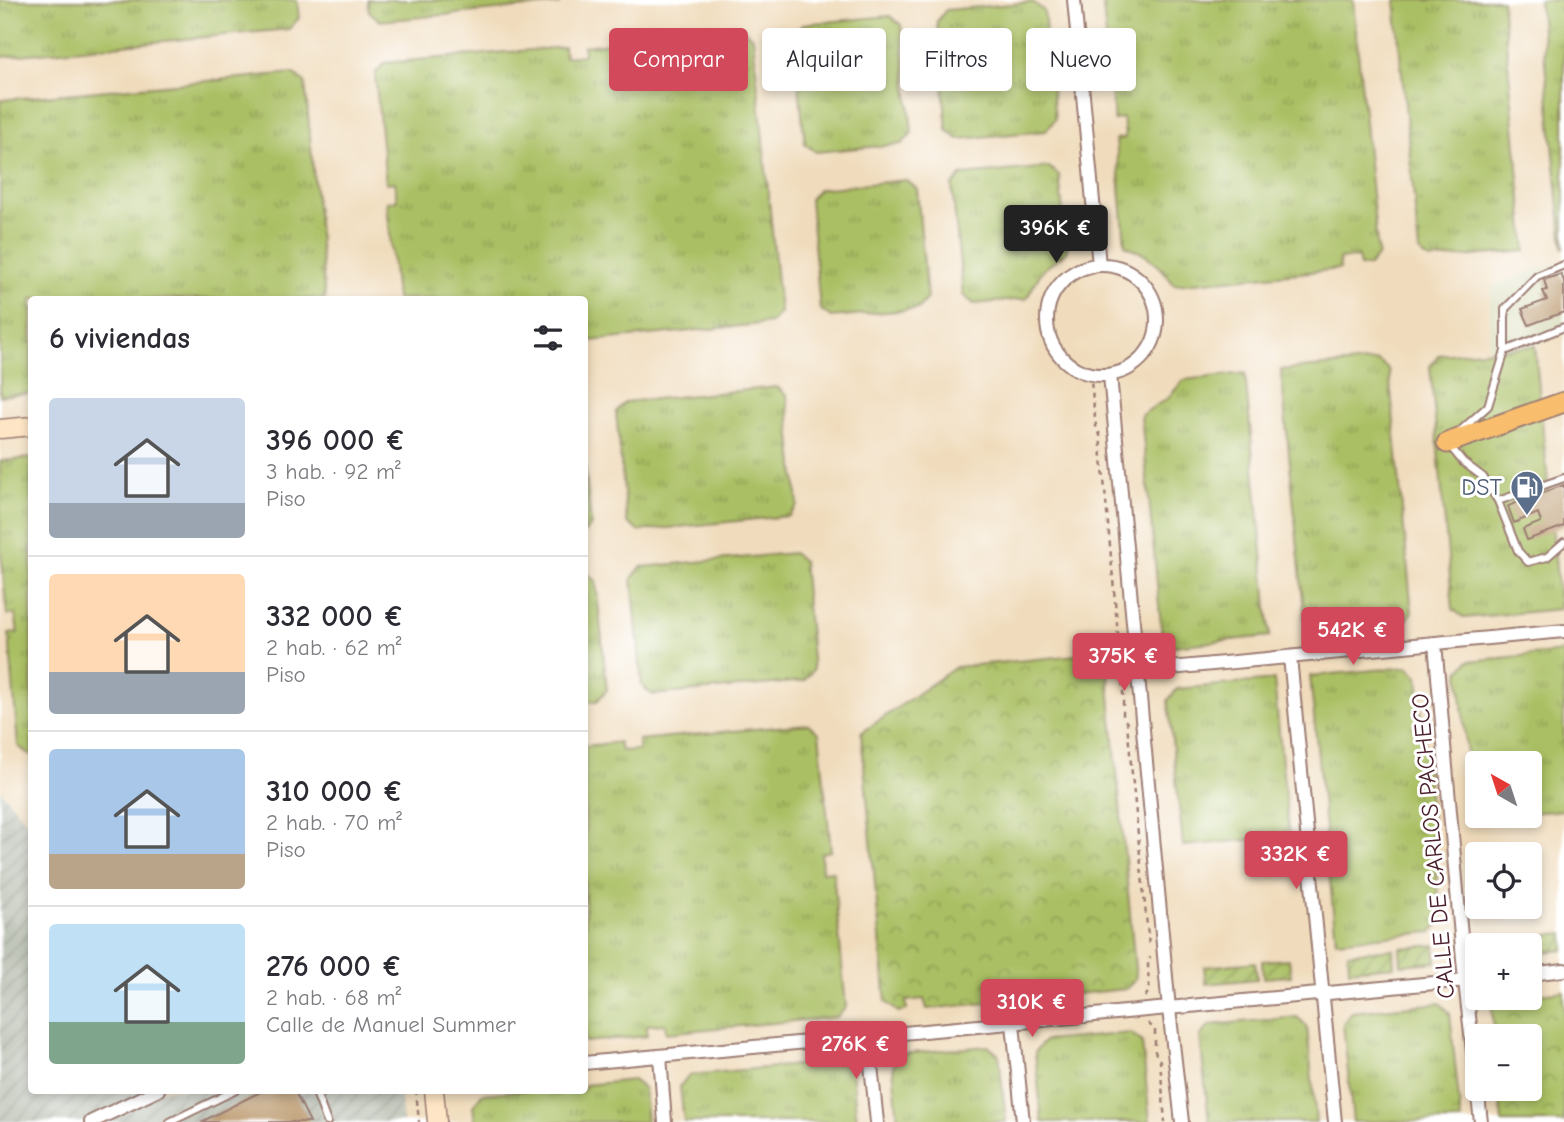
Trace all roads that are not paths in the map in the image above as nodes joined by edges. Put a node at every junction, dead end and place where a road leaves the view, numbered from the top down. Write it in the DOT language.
graph roads {
  1 [pos="1074,0"];
  2 [pos="1099,265"];
  3 [pos="1564,265"];
  4 [pos="1564,327"];
  5 [pos="1505,351"];
  6 [pos="1110,374"];
  7 [pos="1564,402"];
  8 [pos="28,426"];
  9 [pos="0,429"];
  10 [pos="1447,443"];
  11 [pos="1564,478"];
  12 [pos="1498,501"];
  13 [pos="1564,542"];
  14 [pos="1564,631"];
  15 [pos="1435,643"];
  16 [pos="1290,657"];
  17 [pos="1138,671"];
  18 [pos="1466,933"];
  19 [pos="1564,970"];
  20 [pos="1542,973"];
  21 [pos="1465,981"];
  22 [pos="1322,995"];
  23 [pos="1168,1009"];
  24 [pos="1013,1024"];
  25 [pos="868,1037"];
  26 [pos="660,1056"];
  27 [pos="588,1063"];
  28 [pos="150,1094"];
  29 [pos="228,1094"];
  30 [pos="316,1094"];
  31 [pos="434,1094"];
  32 [pos="1479,1101"];
  33 [pos="91,1122"];
  34 [pos="170,1122"];
  35 [pos="327,1122"];
  36 [pos="438,1122"];
  37 [pos="665,1122"];
  38 [pos="877,1122"];
  39 [pos="1023,1122"];
  40 [pos="1182,1122"];
  41 [pos="1335,1122"];
  42 [pos="1481,1122"];
  1 -- 2 [label="street"];
  2 -- 6 [label="street"];
  2 -- 6 [label="street"];
  3 -- 5 [label="lane"];
  4 -- 5 [label="lane"];
  5 -- 10 [label="lane"];
  6 -- 17 [label="street"];
  7 -- 10 [label="main road"];
  8 -- 9 [label="street"];
  10 -- 12 [label="lane"];
  11 -- 12 [label="lane"];
  12 -- 13 [label="lane"];
  14 -- 15 [label="street"];
  15 -- 16 [label="street"];
  15 -- 18 [label="street, CALLE DE CARLOS PACHECO"];
  16 -- 17 [label="street"];
  16 -- 22 [label="street"];
  17 -- 23 [label="street"];
  19 -- 20 [label="street"];
  21 -- 22 [label="street"];
  22 -- 23 [label="street"];
  22 -- 41 [label="street"];
  23 -- 24 [label="street"];
  23 -- 40 [label="street"];
  24 -- 25 [label="street"];
  24 -- 39 [label="street"];
  25 -- 26 [label="street"];
  25 -- 38 [label="street"];
  26 -- 27 [label="street"];
  26 -- 37 [label="street"];
  28 -- 33 [label="street"];
  29 -- 34 [label="lane"];
  30 -- 35 [label="lane"];
  31 -- 36 [label="street"];
  32 -- 42 [label="street, CALLE DE CARLOS PACHECO"];
}
